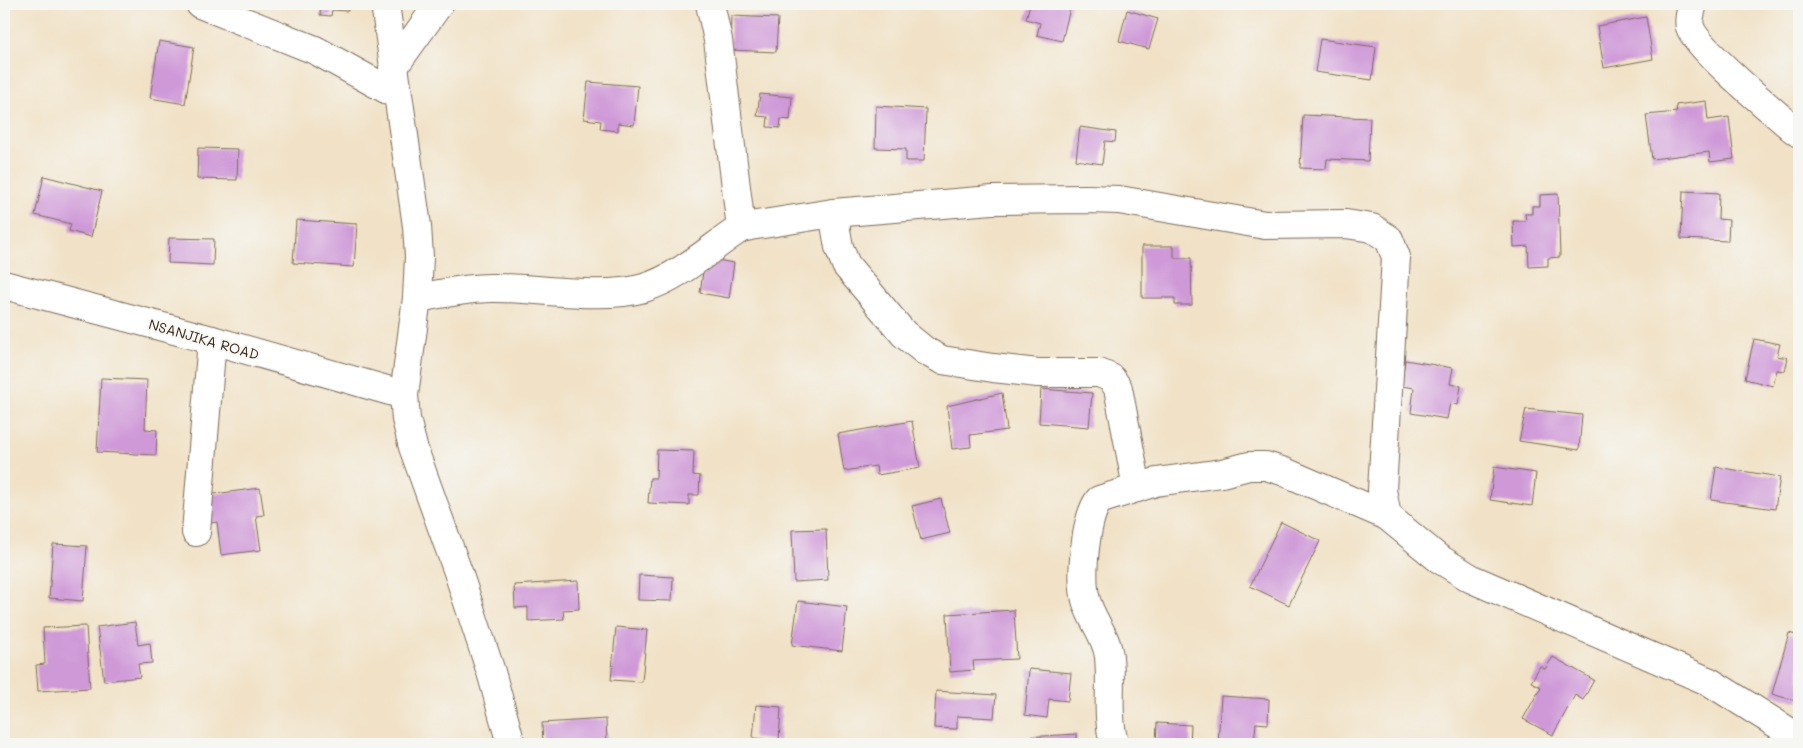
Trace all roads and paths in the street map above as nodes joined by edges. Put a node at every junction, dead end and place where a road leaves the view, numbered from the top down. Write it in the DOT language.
graph roads {
  1 [pos="200,4"];
  2 [pos="385,4"];
  3 [pos="439,4"];
  4 [pos="710,4"];
  5 [pos="1693,4"];
  6 [pos="393,68"];
  7 [pos="397,95"];
  8 [pos="1799,133"];
  9 [pos="833,213"];
  10 [pos="741,228"];
  11 [pos="4,285"];
  12 [pos="417,298"];
  13 [pos="212,340"];
  14 [pos="404,395"];
  15 [pos="1137,488"];
  16 [pos="1388,516"];
  17 [pos="196,532"];
  18 [pos="1799,738"];
  19 [pos="511,744"];
  20 [pos="1114,744"];
  1 -- 7 [label="street"];
  2 -- 6 [label="street"];
  3 -- 6 [label="street"];
  4 -- 10 [label="street"];
  5 -- 8 [label="street"];
  6 -- 7 [label="street"];
  7 -- 12 [label="street"];
  9 -- 10 [label="street"];
  9 -- 15 [label="street"];
  9 -- 16 [label="street"];
  10 -- 12 [label="street"];
  11 -- 13 [label="street, NSANJIKA ROAD"];
  12 -- 14 [label="street"];
  13 -- 14 [label="street, NSANJIKA ROAD"];
  13 -- 17 [label="street"];
  14 -- 19 [label="street"];
  15 -- 16 [label="street"];
  15 -- 20 [label="street"];
  16 -- 18 [label="street"];
}
